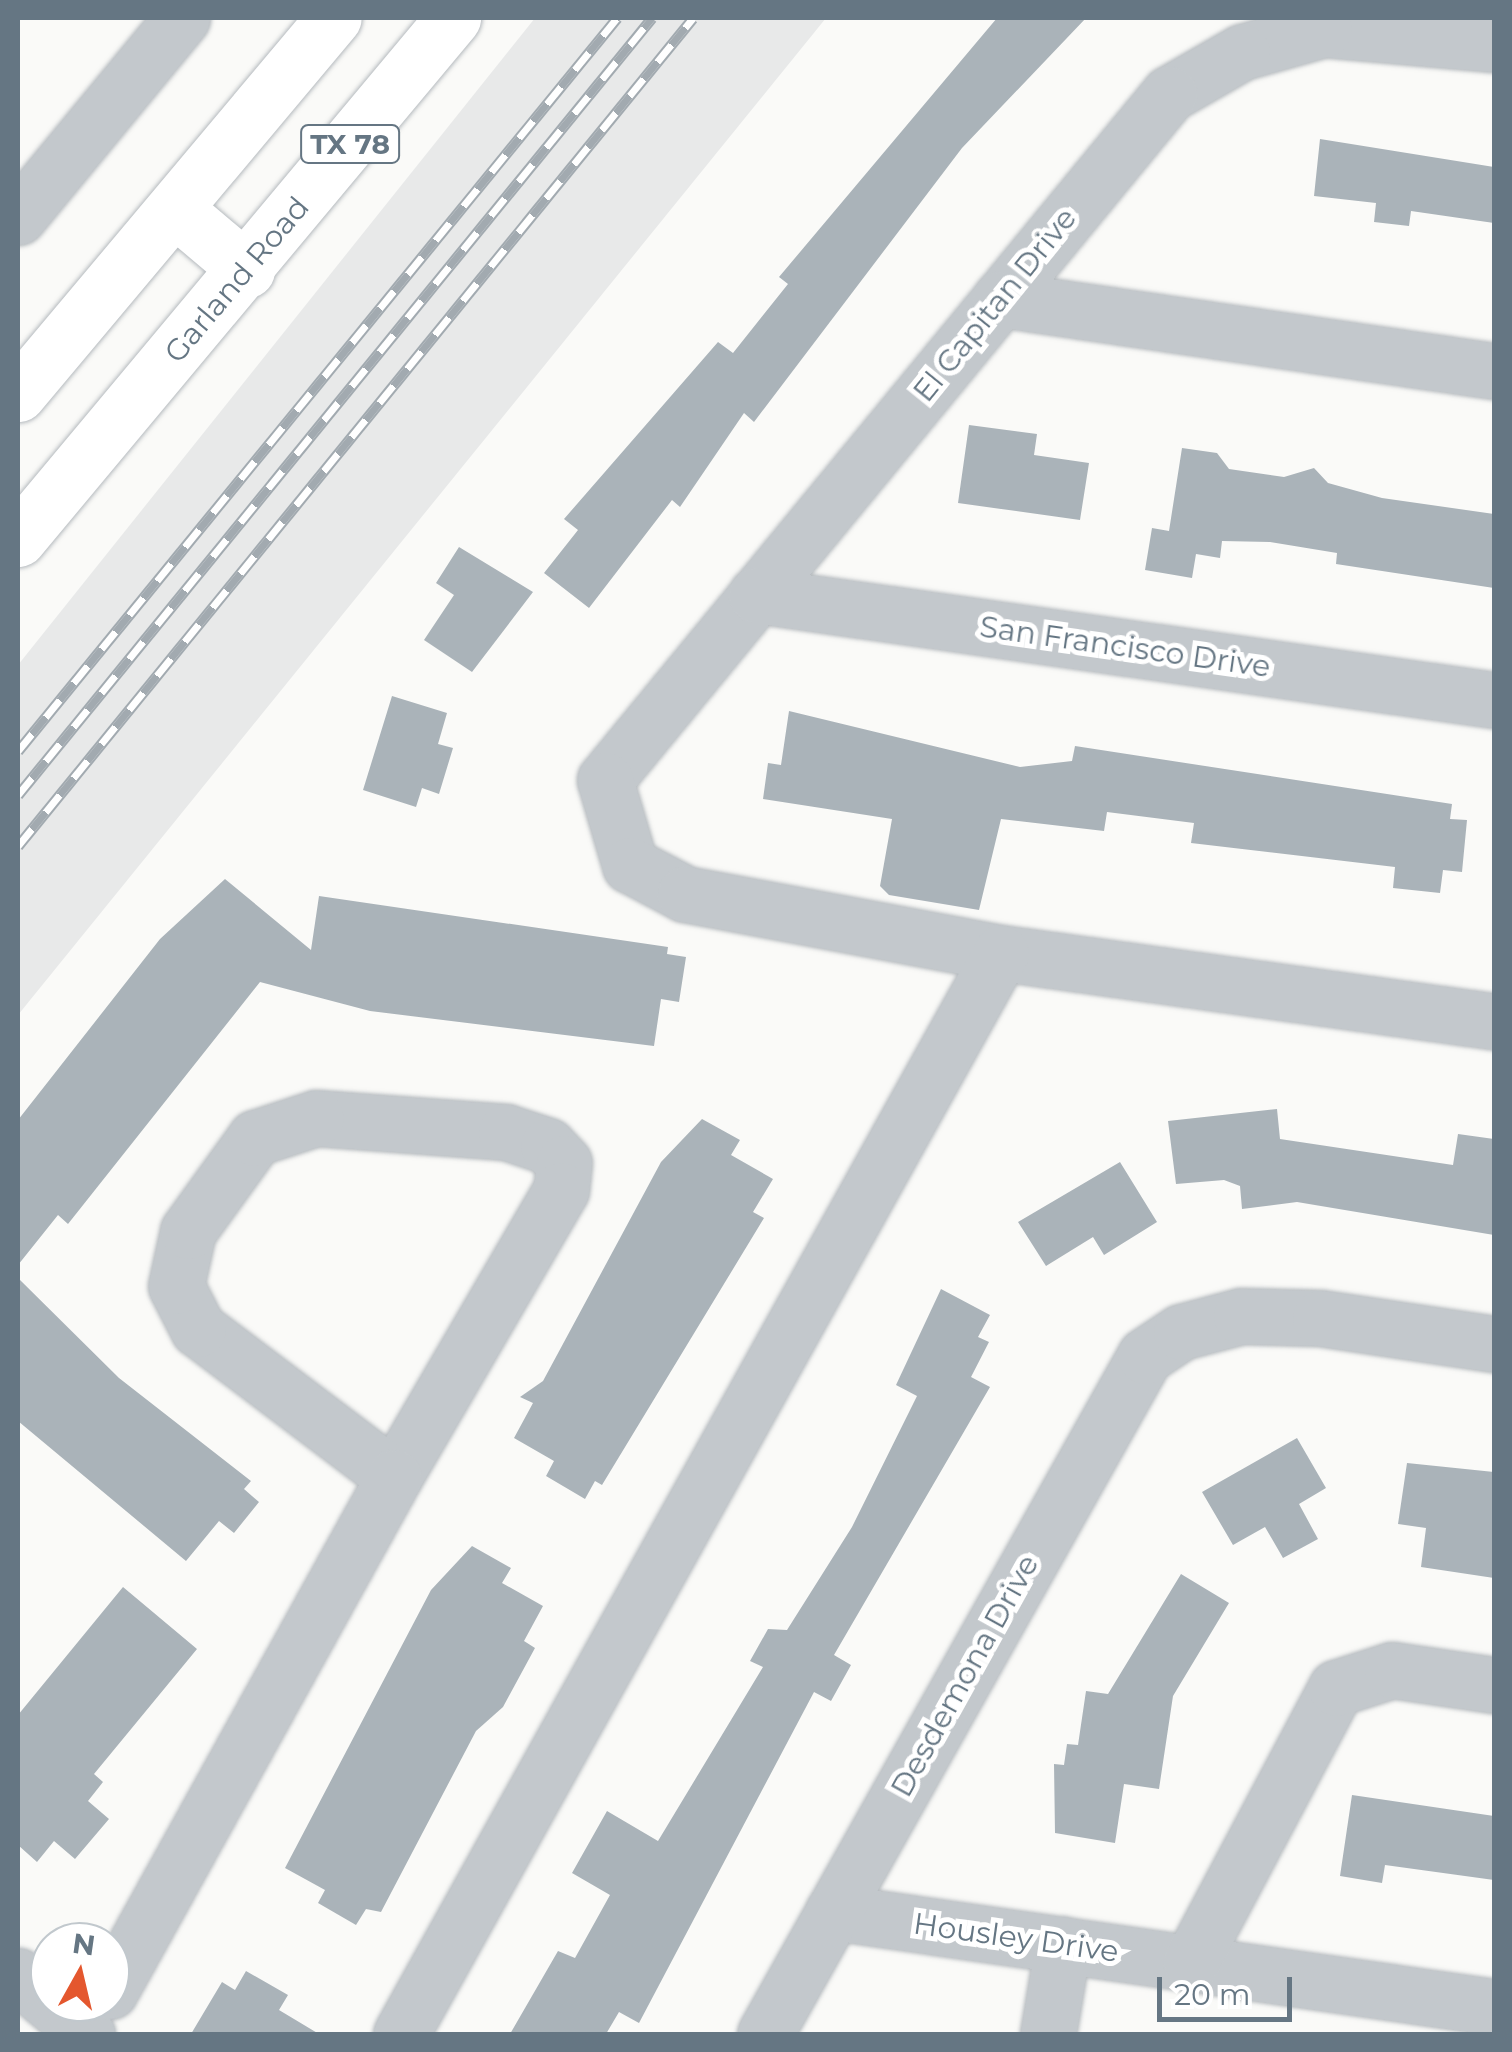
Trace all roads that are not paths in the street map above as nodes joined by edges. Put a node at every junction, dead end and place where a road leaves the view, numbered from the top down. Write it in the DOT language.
graph roads {
  1 [pos="182,18"];
  2 [pos="334,18"];
  3 [pos="454,18"];
  4 [pos="1494,44"];
  5 [pos="176,210"];
  6 [pos="18,217"];
  7 [pos="247,270"];
  8 [pos="1000,300"];
  9 [pos="1494,371"];
  10 [pos="18,394"];
  11 [pos="18,539"];
  12 [pos="756,594"];
  13 [pos="1494,700"];
  14 [pos="1002,952"];
  15 [pos="1494,1022"];
  16 [pos="1494,1344"];
  17 [pos="394,1477"];
  18 [pos="1494,1685"];
  19 [pos="833,1912"];
  20 [pos="1063,1944"];
  21 [pos="130,1956"];
  22 [pos="1191,1962"];
  23 [pos="18,1976"];
  24 [pos="1494,2008"];
  25 [pos="86,2034"];
  26 [pos="401,2034"];
  27 [pos="765,2034"];
  28 [pos="1048,2034"];
  1 -- 6 [label="street"];
  2 -- 5 [label="main road, TX 78"];
  3 -- 7 [label="main road, Garland Road / TX 78"];
  4 -- 8 [label="street, El Capitan Drive"];
  5 -- 7 [label="main road"];
  5 -- 10 [label="main road, TX 78"];
  7 -- 11 [label="main road, Garland Road / TX 78"];
  8 -- 9 [label="street"];
  8 -- 12 [label="street, El Capitan Drive"];
  12 -- 13 [label="street, San Francisco Drive"];
  12 -- 14 [label="street, El Capitan Drive"];
  14 -- 15 [label="street"];
  14 -- 26 [label="street"];
  16 -- 19 [label="street, Desdemona Drive"];
  17 -- 17 [label="street"];
  17 -- 21 [label="street"];
  18 -- 22 [label="street"];
  19 -- 20 [label="street, Housley Drive"];
  19 -- 27 [label="street, Desdemona Drive"];
  20 -- 22 [label="street, Housley Drive"];
  20 -- 28 [label="street"];
  22 -- 24 [label="street, Housley Drive"];
  23 -- 25 [label="street"];
}
